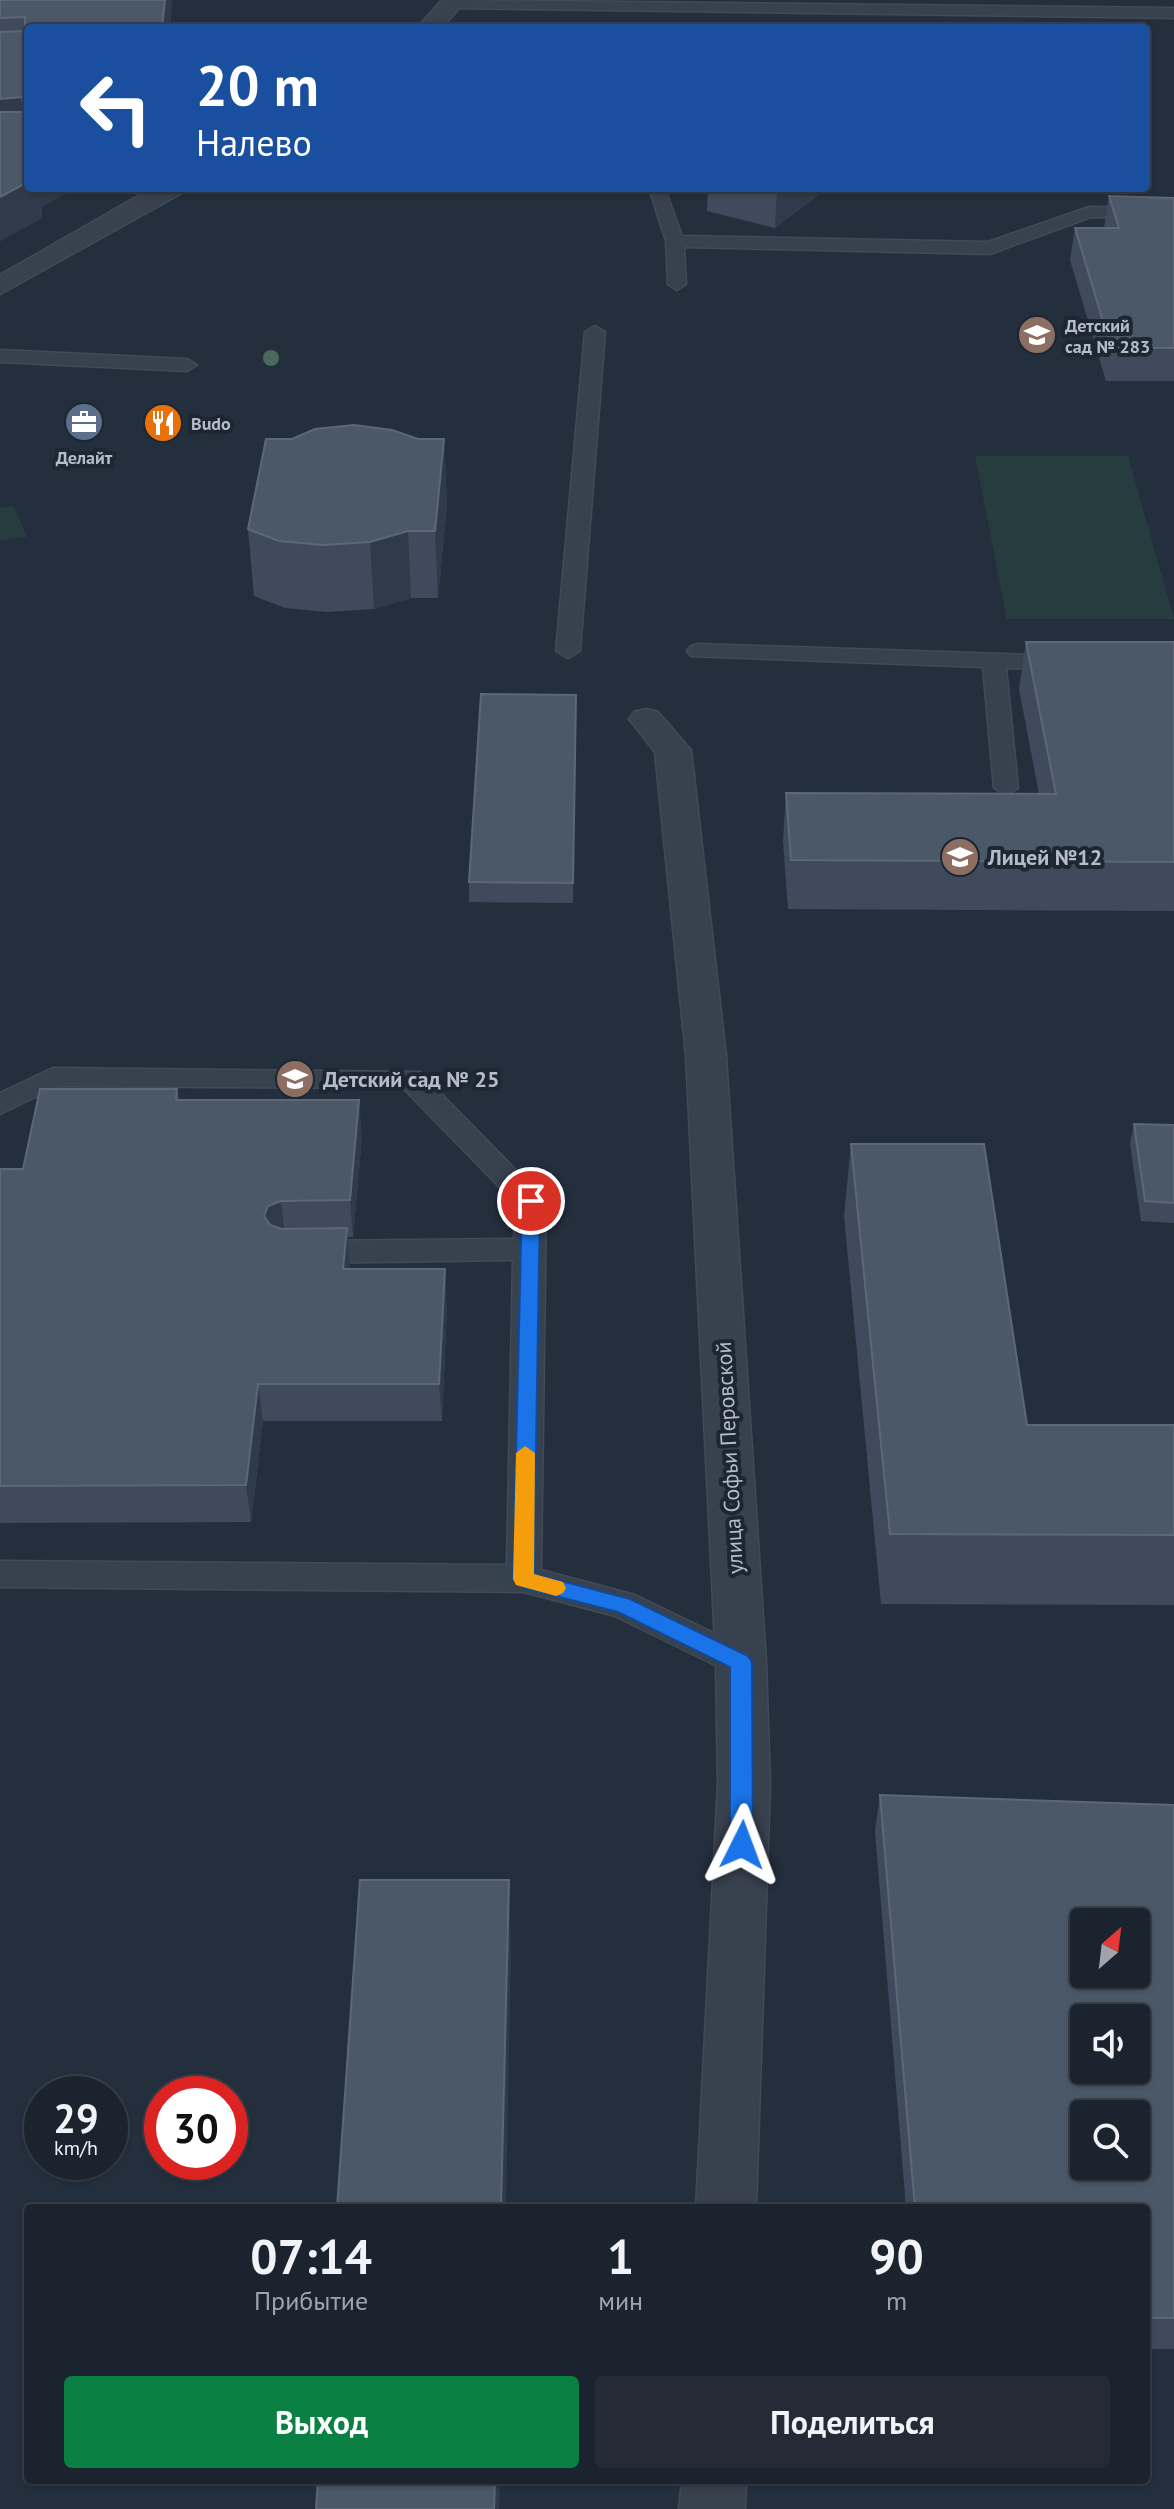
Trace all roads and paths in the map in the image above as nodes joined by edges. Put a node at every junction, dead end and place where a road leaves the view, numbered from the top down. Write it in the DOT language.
graph roads {
  1 [pos="454,3"];
  2 [pos="555,6"];
  3 [pos="907,9"];
  4 [pos="1174,13"];
  5 [pos="433,24"];
  6 [pos="554,24"];
  7 [pos="886,24"];
  8 [pos="164,192"];
  9 [pos="658,192"];
  10 [pos="1174,213"];
  11 [pos="675,241"];
  12 [pos="677,284"];
  13 [pos="0,286"];
  14 [pos="595,332"];
  15 [pos="0,356"];
  16 [pos="187,365"];
  17 [pos="568,651"];
  18 [pos="699,651"];
  19 [pos="994,660"];
  20 [pos="1095,664"];
  21 [pos="646,719"];
  22 [pos="1006,788"];
  23 [pos="0,1105"];
  24 [pos="528,1249"];
  25 [pos="286,1252"];
  26 [pos="0,1574"];
  27 [pos="524,1579"];
  28 [pos="741,1662"];
  29 [pos="726,2204"];
  30 [pos="714,2484"];
  31 [pos="712,2509"];
  1 -- 2 [label="lane"];
  1 -- 5 [label="street"];
  2 -- 3 [label="lane"];
  2 -- 6 [label="lane"];
  3 -- 4 [label="lane"];
  3 -- 7 [label="lane"];
  8 -- 13 [label="street"];
  9 -- 11 [label="lane"];
  10 -- 11 [label="lane"];
  11 -- 12 [label="lane"];
  14 -- 17 [label="lane"];
  15 -- 16 [label="lane"];
  18 -- 19 [label="lane"];
  19 -- 20 [label="lane"];
  19 -- 22 [label="lane"];
  21 -- 28 [label="street, улица Софьи Перовской"];
  23 -- 24 [label="lane"];
  24 -- 25 [label="lane"];
  24 -- 27 [label="lane"];
  26 -- 27 [label="lane"];
  27 -- 28 [label="lane"];
  28 -- 29 [label="street, улица Софьи Перовской"];
  30 -- 31 [label="street"];
}
